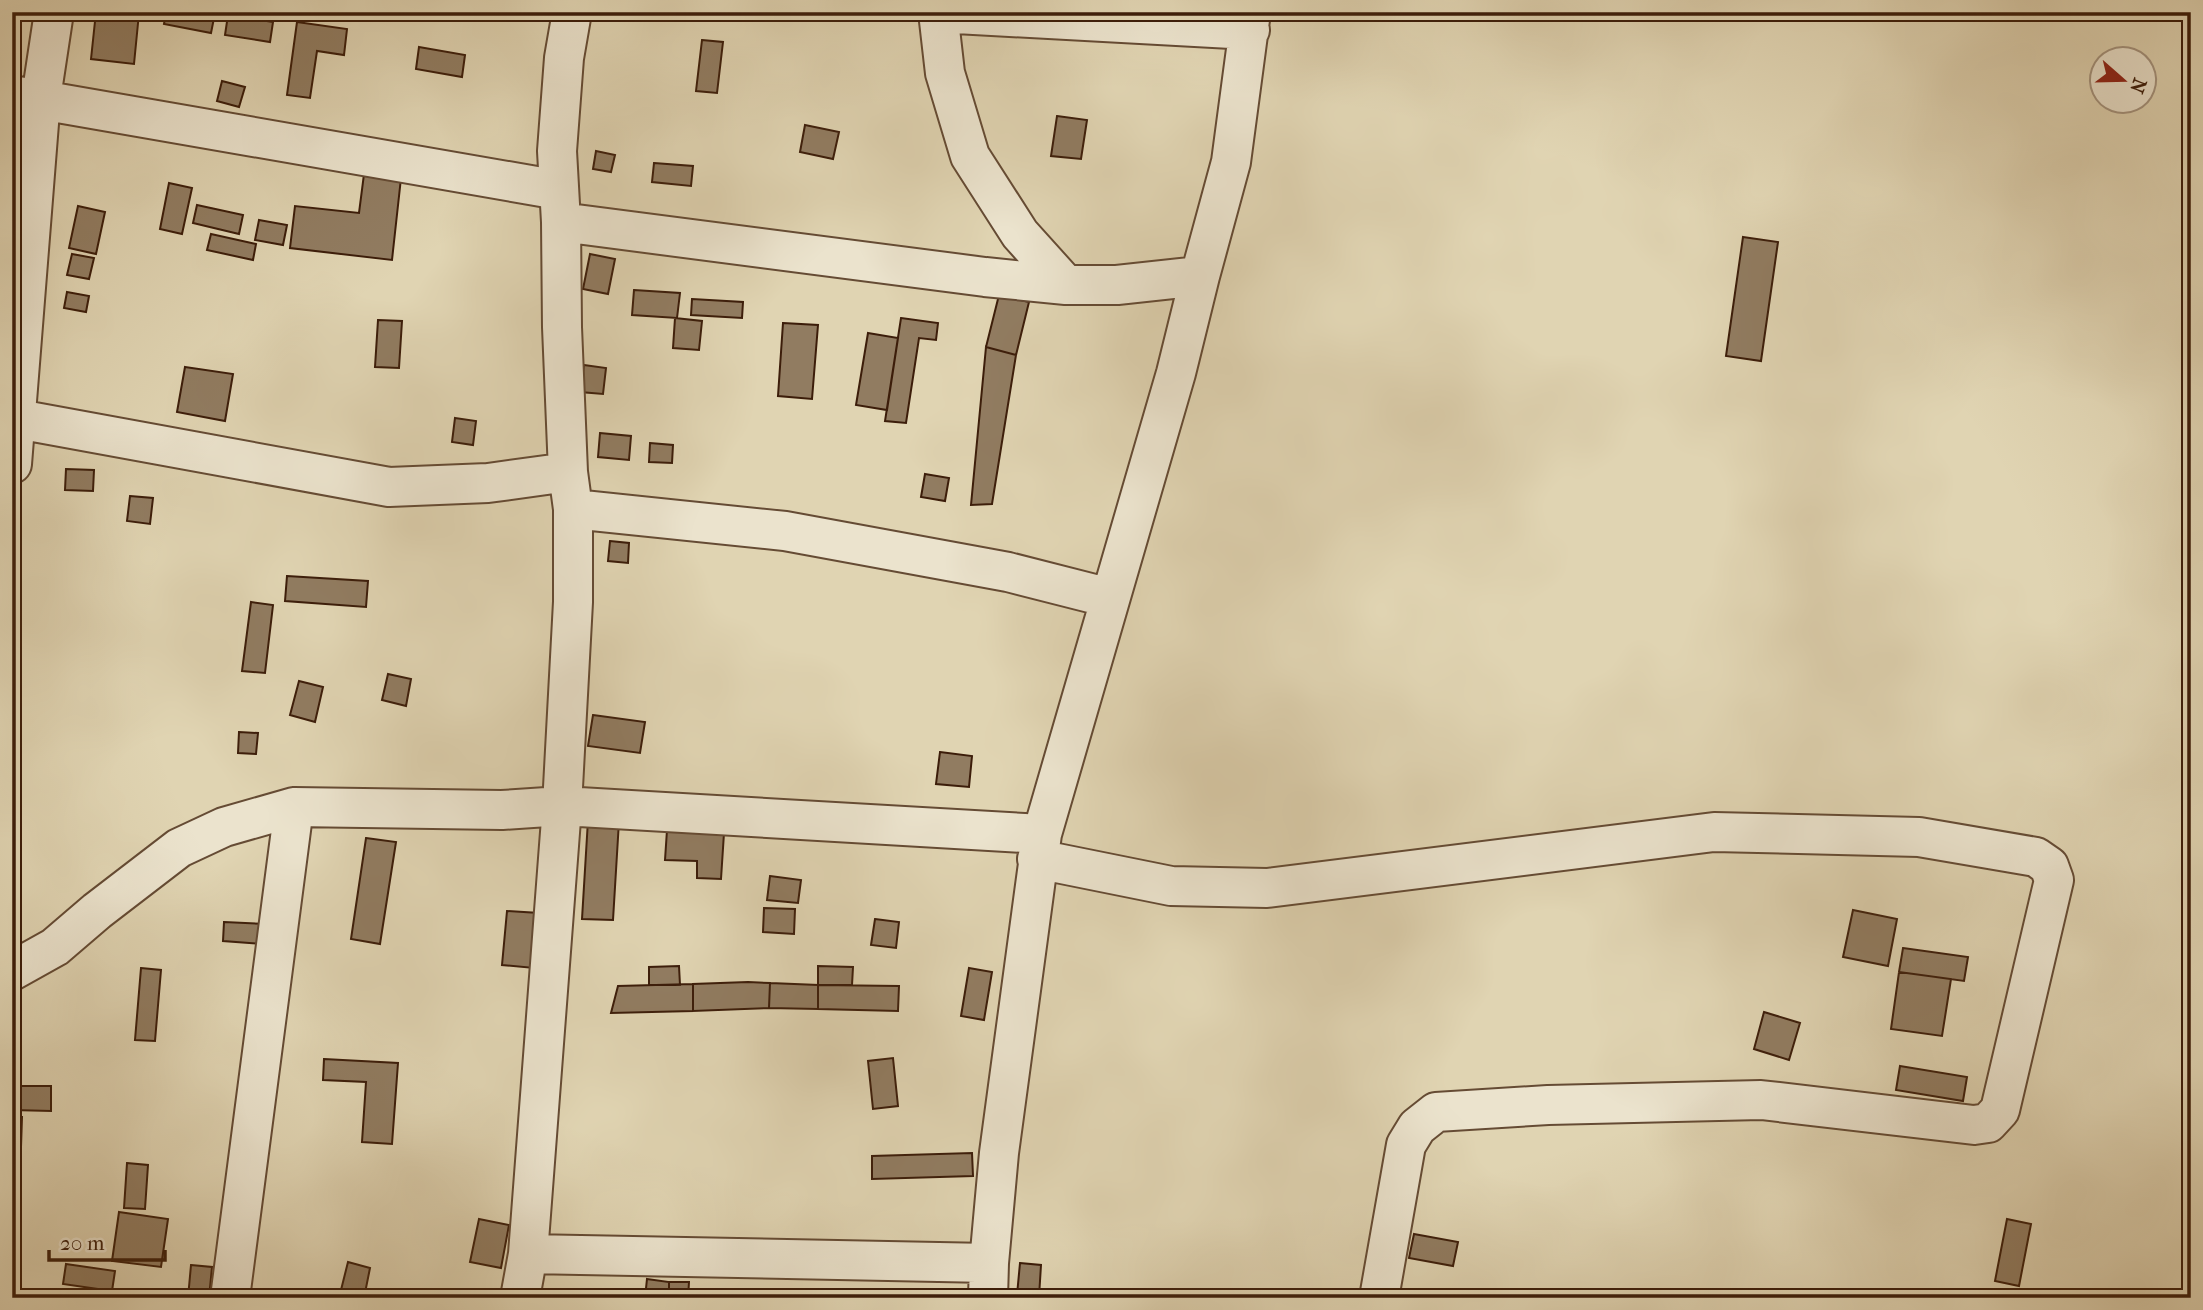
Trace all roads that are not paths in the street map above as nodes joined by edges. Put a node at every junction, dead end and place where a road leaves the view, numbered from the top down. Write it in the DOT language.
graph roads {
  1 [pos="54,12"];
  2 [pos="572,12"];
  3 [pos="938,13"];
  4 [pos="1251,21"];
  5 [pos="27,96"];
  6 [pos="560,206"];
  7 [pos="1200,276"];
  8 [pos="1066,285"];
  9 [pos="13,418"];
  10 [pos="12,464"];
  11 [pos="568,472"];
  12 [pos="573,509"];
  13 [pos="1110,598"];
  14 [pos="562,806"];
  15 [pos="294,807"];
  16 [pos="1039,846"];
  17 [pos="12,971"];
  18 [pos="528,1254"];
  19 [pos="988,1280"];
  20 [pos="230,1298"];
  21 [pos="520,1298"];
  22 [pos="1378,1298"];
  1 -- 5 [label="street"];
  2 -- 6 [label="street"];
  3 -- 4 [label="street"];
  3 -- 8 [label="street"];
  4 -- 7 [label="street"];
  5 -- 6 [label="street"];
  5 -- 9 [label="street"];
  6 -- 8 [label="street"];
  6 -- 11 [label="street"];
  7 -- 8 [label="street"];
  7 -- 13 [label="street"];
  9 -- 10 [label="street"];
  9 -- 11 [label="street"];
  11 -- 12 [label="street"];
  12 -- 13 [label="street"];
  12 -- 14 [label="street"];
  13 -- 16 [label="street"];
  14 -- 15 [label="street"];
  14 -- 16 [label="street"];
  14 -- 18 [label="street"];
  15 -- 17 [label="street"];
  15 -- 20 [label="street"];
  16 -- 19 [label="street"];
  16 -- 22 [label="street"];
  18 -- 19 [label="street"];
  18 -- 21 [label="street"];
}
